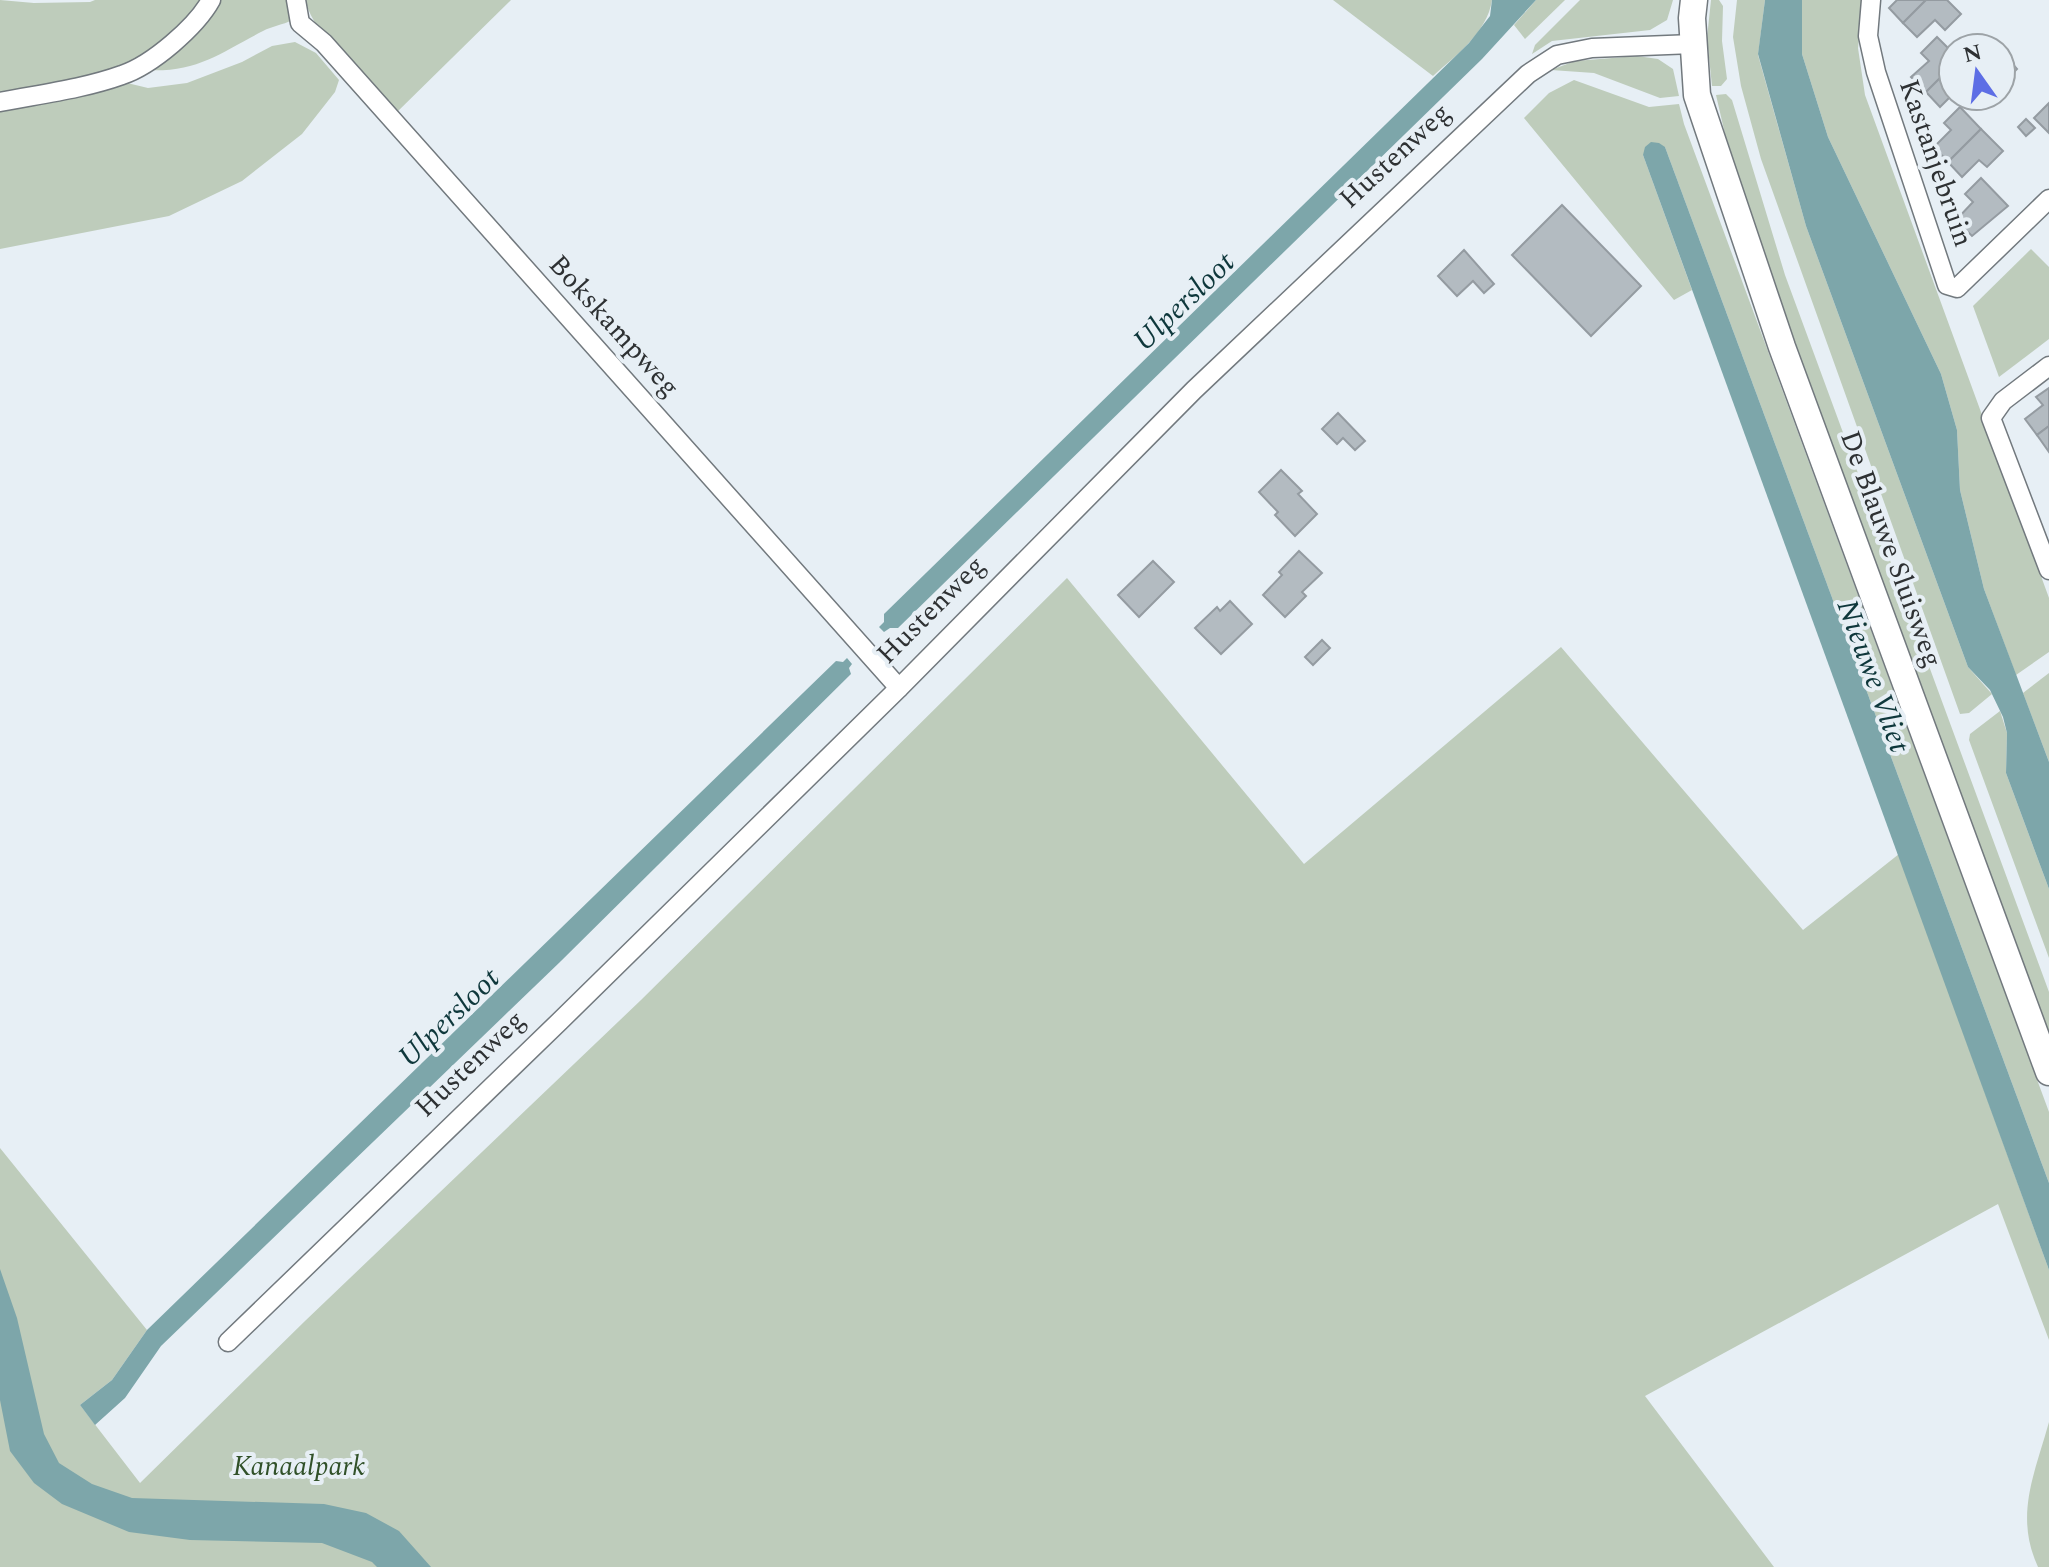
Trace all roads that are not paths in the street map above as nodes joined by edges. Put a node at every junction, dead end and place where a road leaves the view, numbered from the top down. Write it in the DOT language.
graph roads {
  1 [pos="211,0"];
  2 [pos="296,0"];
  3 [pos="1694,0"];
  4 [pos="1871,0"];
  5 [pos="1693,44"];
  6 [pos="0,102"];
  7 [pos="2049,199"];
  8 [pos="2049,366"];
  9 [pos="2049,570"];
  10 [pos="899,688"];
  11 [pos="2049,1072"];
  12 [pos="228,1342"];
  1 -- 6 [label="street"];
  2 -- 10 [label="street, Bokskampweg"];
  3 -- 5 [label="main road"];
  4 -- 7 [label="street, Kastanjebruin"];
  5 -- 10 [label="street, Hustenweg"];
  5 -- 11 [label="main road, De Blauwe Sluisweg"];
  8 -- 9 [label="street"];
  10 -- 12 [label="street, Hustenweg"];
}
